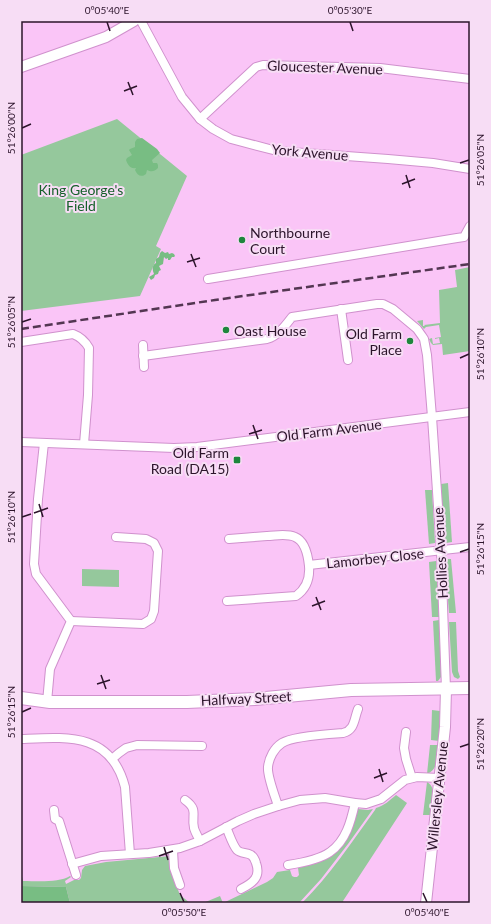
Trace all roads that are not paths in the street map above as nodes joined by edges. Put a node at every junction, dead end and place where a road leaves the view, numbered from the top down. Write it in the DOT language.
graph roads {
  1 [pos="134,21"];
  2 [pos="141,21"];
  3 [pos="21,67"];
  4 [pos="470,79"];
  5 [pos="200,119"];
  6 [pos="470,169"];
  7 [pos="470,226"];
  8 [pos="208,279"];
  9 [pos="341,309"];
  10 [pos="21,342"];
  11 [pos="142,345"];
  12 [pos="143,356"];
  13 [pos="348,360"];
  14 [pos="144,367"];
  15 [pos="470,412"];
  16 [pos="432,417"];
  17 [pos="21,442"];
  18 [pos="44,443"];
  19 [pos="84,444"];
  20 [pos="116,537"];
  21 [pos="230,539"];
  22 [pos="470,548"];
  23 [pos="441,551"];
  24 [pos="309,565"];
  25 [pos="227,601"];
  26 [pos="71,621"];
  27 [pos="470,688"];
  28 [pos="446,689"];
  29 [pos="21,698"];
  30 [pos="47,702"];
  31 [pos="358,709"];
  32 [pos="406,732"];
  33 [pos="21,739"];
  34 [pos="202,746"];
  35 [pos="112,759"];
  36 [pos="412,778"];
  37 [pos="440,778"];
  38 [pos="185,800"];
  39 [pos="355,803"];
  40 [pos="278,806"];
  41 [pos="54,810"];
  42 [pos="226,827"];
  43 [pos="200,841"];
  44 [pos="173,850"];
  45 [pos="130,854"];
  46 [pos="72,864"];
  47 [pos="288,865"];
  48 [pos="76,875"];
  49 [pos="180,885"];
  50 [pos="241,889"];
  51 [pos="426,903"];
  1 -- 3 [label="street"];
  2 -- 5 [label="street, York Avenue"];
  4 -- 5 [label="street, Gloucester Avenue"];
  5 -- 6 [label="street, York Avenue"];
  7 -- 8 [label="street"];
  9 -- 12 [label="street"];
  9 -- 13 [label="street"];
  9 -- 16 [label="street"];
  10 -- 19 [label="street"];
  11 -- 12 [label="street"];
  12 -- 14 [label="street"];
  15 -- 16 [label="street, Old Farm Avenue"];
  16 -- 19 [label="street, Old Farm Avenue"];
  16 -- 23 [label="street, Hollies Avenue"];
  17 -- 18 [label="street, Old Farm Avenue"];
  18 -- 19 [label="street, Old Farm Avenue"];
  18 -- 26 [label="street"];
  20 -- 26 [label="street"];
  21 -- 24 [label="street, Lamorbey Close"];
  22 -- 23 [label="street, Lamorbey Close"];
  23 -- 24 [label="street, Lamorbey Close"];
  23 -- 28 [label="street, Hollies Avenue"];
  24 -- 25 [label="street, Lamorbey Close"];
  26 -- 30 [label="street"];
  27 -- 28 [label="main road, Halfway Street"];
  28 -- 30 [label="main road, Halfway Street"];
  28 -- 37 [label="street, Willersley Avenue"];
  29 -- 30 [label="main road, Halfway Street"];
  31 -- 40 [label="street"];
  32 -- 36 [label="street"];
  33 -- 35 [label="street"];
  34 -- 35 [label="street"];
  35 -- 45 [label="street"];
  36 -- 37 [label="street"];
  36 -- 39 [label="street"];
  37 -- 51 [label="street, Willersley Avenue"];
  38 -- 43 [label="street"];
  39 -- 40 [label="street"];
  39 -- 47 [label="street"];
  40 -- 42 [label="street"];
  41 -- 46 [label="street"];
  42 -- 43 [label="street"];
  42 -- 50 [label="street"];
  43 -- 44 [label="street"];
  44 -- 45 [label="street"];
  44 -- 49 [label="street"];
  45 -- 46 [label="street"];
  46 -- 48 [label="street"];
}
